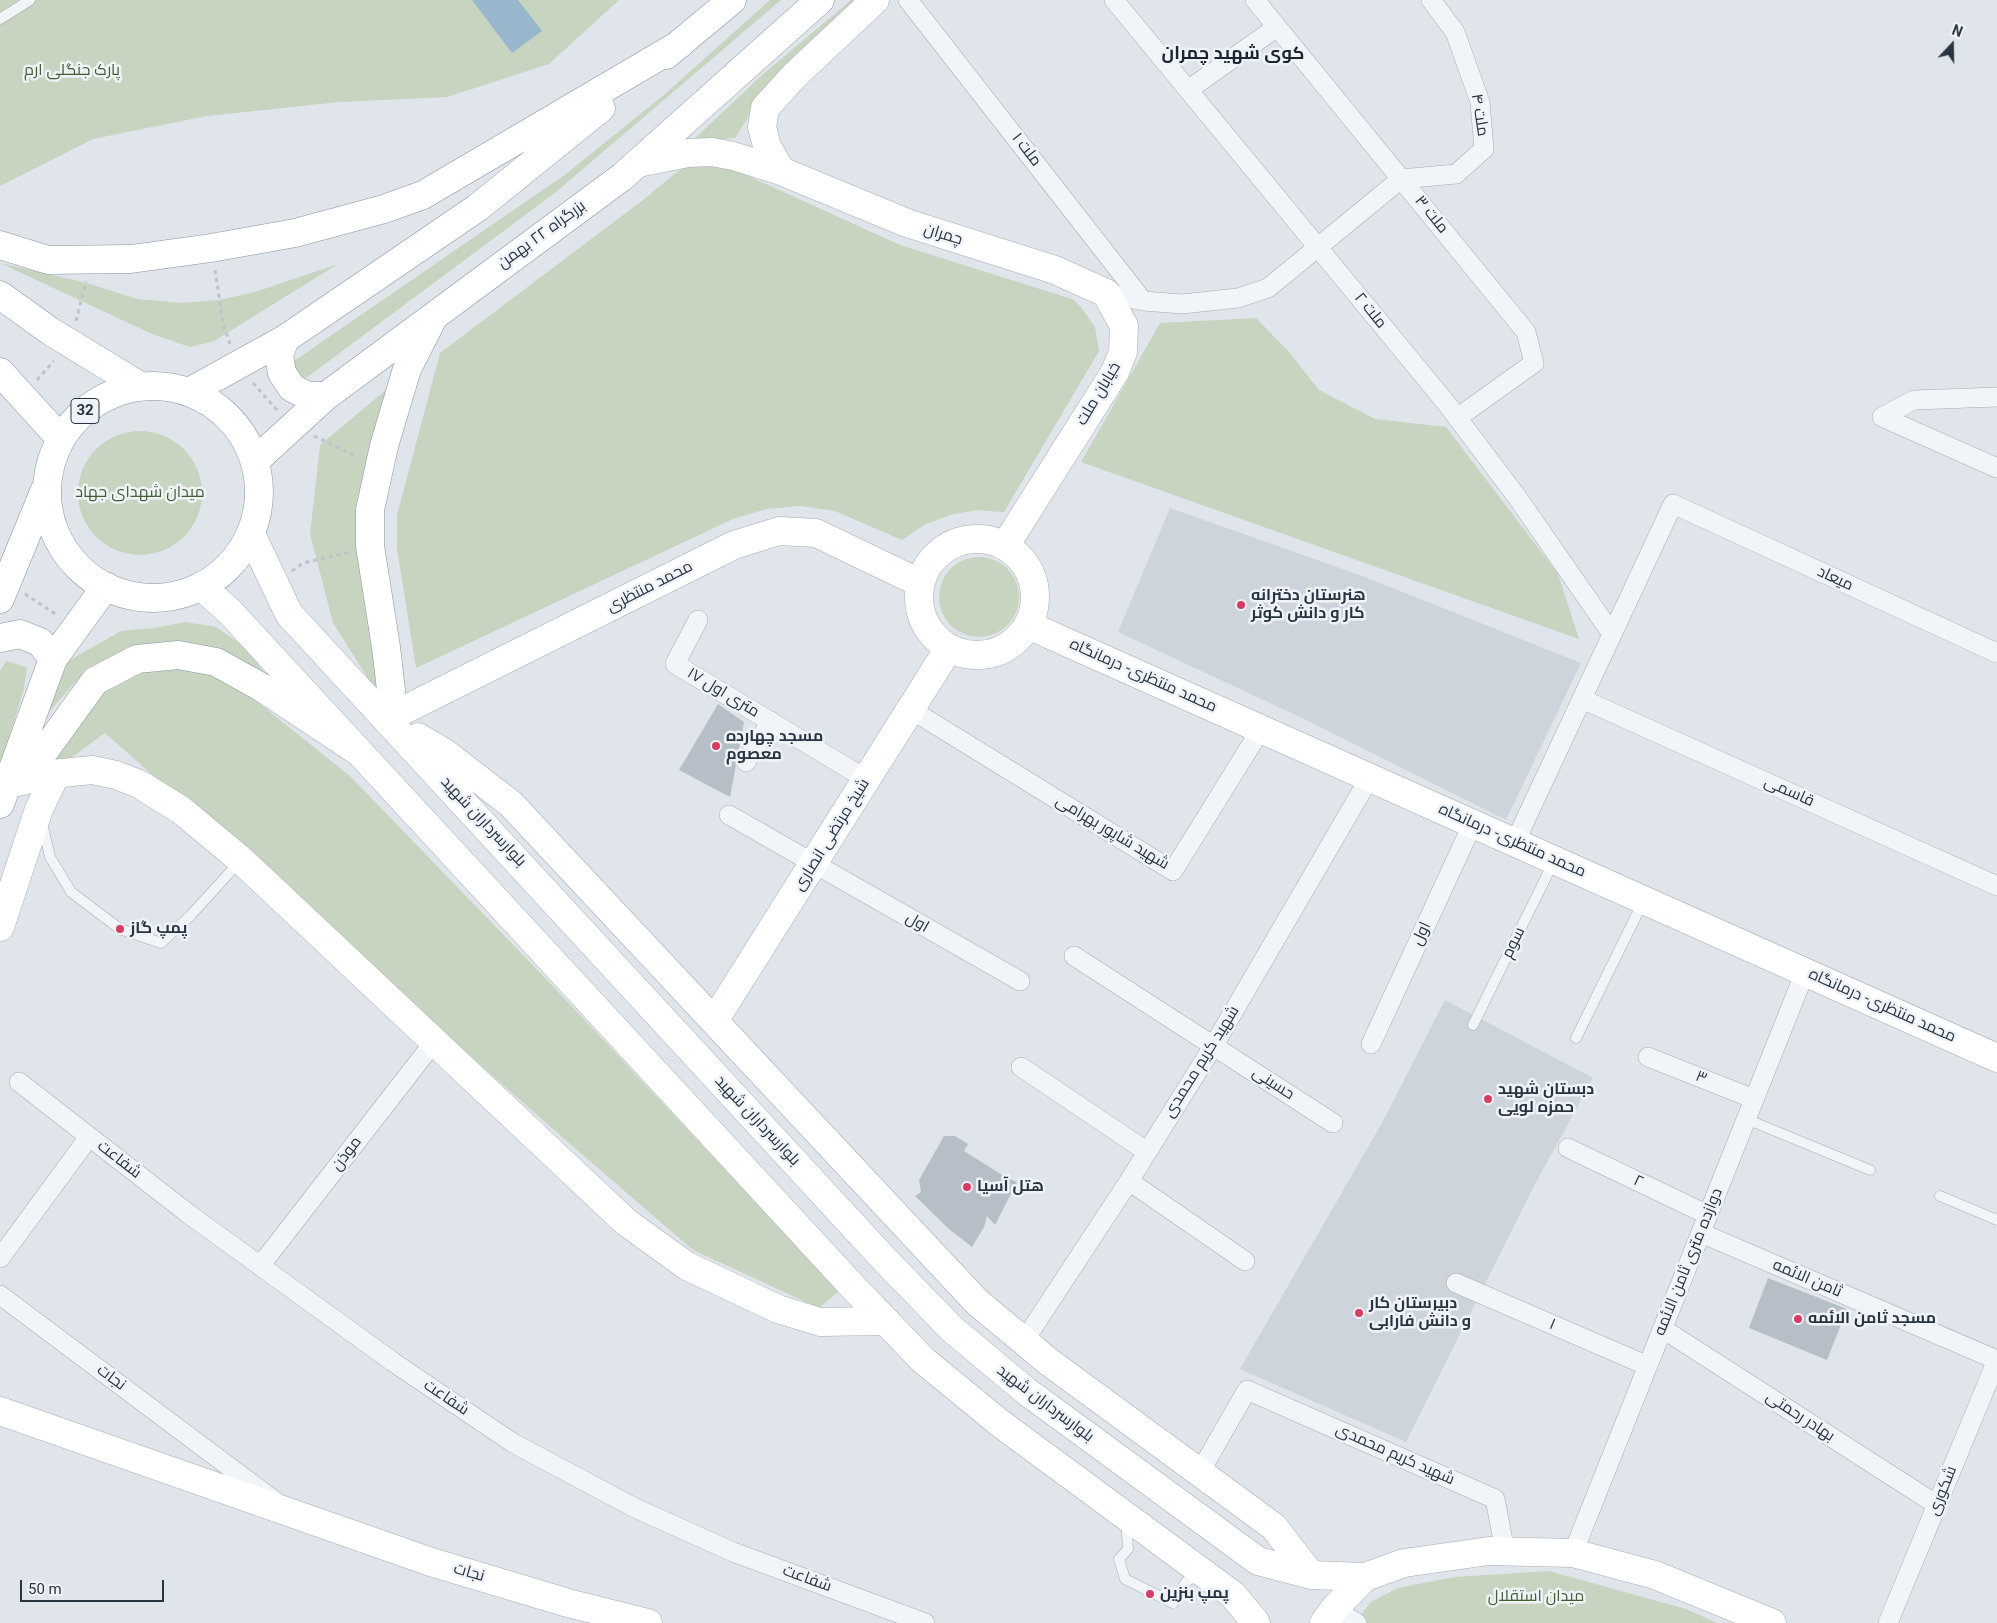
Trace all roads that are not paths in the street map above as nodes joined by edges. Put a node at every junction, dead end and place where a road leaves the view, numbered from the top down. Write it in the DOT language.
graph roads {
  1 [pos="30,0"];
  2 [pos="732,0"];
  3 [pos="820,0"];
  4 [pos="875,0"];
  5 [pos="908,0"];
  6 [pos="1114,0"];
  7 [pos="1255,0"];
  8 [pos="1431,0"];
  9 [pos="0,19"];
  10 [pos="1277,27"];
  11 [pos="680,44"];
  12 [pos="1188,90"];
  13 [pos="638,163"];
  14 [pos="781,171"];
  15 [pos="1401,179"];
  16 [pos="0,245"];
  17 [pos="1317,247"];
  18 [pos="1106,293"];
  19 [pos="0,295"];
  20 [pos="1143,300"];
  21 [pos="434,314"];
  22 [pos="285,339"];
  23 [pos="0,372"];
  24 [pos="140,386"];
  25 [pos="189,392"];
  26 [pos="326,396"];
  27 [pos="1997,397"];
  28 [pos="1457,418"];
  29 [pos="60,438"];
  30 [pos="255,461"];
  31 [pos="1997,468"];
  32 [pos="46,486"];
  33 [pos="251,534"];
  34 [pos="1005,546"];
  35 [pos="920,583"];
  36 [pos="106,586"];
  37 [pos="201,586"];
  38 [pos="0,599"];
  39 [pos="289,614"];
  40 [pos="698,620"];
  41 [pos="1028,625"];
  42 [pos="1612,634"];
  43 [pos="0,638"];
  44 [pos="262,646"];
  45 [pos="949,648"];
  46 [pos="1997,653"];
  47 [pos="52,659"];
  48 [pos="1582,699"];
  49 [pos="910,709"];
  50 [pos="388,718"];
  51 [pos="771,722"];
  52 [pos="1261,729"];
  53 [pos="359,752"];
  54 [pos="746,762"];
  55 [pos="56,774"];
  56 [pos="1370,777"];
  57 [pos="866,779"];
  58 [pos="4,794"];
  59 [pos="39,809"];
  60 [pos="729,815"];
  61 [pos="1473,823"];
  62 [pos="1515,842"];
  63 [pos="241,860"];
  64 [pos="1554,860"];
  65 [pos="813,864"];
  66 [pos="1997,886"];
  67 [pos="1644,900"];
  68 [pos="0,927"];
  69 [pos="1074,956"];
  70 [pos="1805,972"];
  71 [pos="1020,981"];
  72 [pos="714,1021"];
  73 [pos="1473,1025"];
  74 [pos="1576,1038"];
  75 [pos="434,1042"];
  76 [pos="1371,1044"];
  77 [pos="1214,1045"];
  78 [pos="1648,1057"];
  79 [pos="1997,1058"];
  80 [pos="1021,1066"];
  81 [pos="18,1082"];
  82 [pos="1754,1099"];
  83 [pos="1746,1119"];
  84 [pos="1333,1123"];
  85 [pos="89,1137"];
  86 [pos="1568,1148"];
  87 [pos="1146,1151"];
  88 [pos="1870,1170"];
  89 [pos="809,1177"];
  90 [pos="1129,1181"];
  91 [pos="1940,1196"];
  92 [pos="882,1201"];
  93 [pos="1708,1215"];
  94 [pos="1997,1220"];
  95 [pos="1701,1234"];
  96 [pos="0,1258"];
  97 [pos="1244,1261"];
  98 [pos="260,1266"];
  99 [pos="955,1278"];
  100 [pos="1456,1283"];
  101 [pos="0,1295"];
  102 [pos="886,1321"];
  103 [pos="1663,1329"];
  104 [pos="964,1339"];
  105 [pos="1024,1341"];
  106 [pos="1997,1360"];
  107 [pos="1648,1366"];
  108 [pos="1990,1400"];
  109 [pos="0,1411"];
  110 [pos="1200,1472"];
  111 [pos="1937,1505"];
  112 [pos="293,1515"];
  113 [pos="1125,1515"];
  114 [pos="1505,1551"];
  115 [pos="1573,1553"];
  116 [pos="1202,1572"];
  117 [pos="1311,1575"];
  118 [pos="1365,1577"];
  119 [pos="1338,1618"];
  120 [pos="648,1623"];
  121 [pos="925,1623"];
  122 [pos="1256,1623"];
  123 [pos="1772,1623"];
  124 [pos="1888,1623"];
  1 -- 9 [label="lane"];
  2 -- 11 [label="main road"];
  3 -- 13 [label="main road, بزرگراه ۲۲ بهمن"];
  4 -- 14 [label="main road"];
  5 -- 20 [label="street, ملت ۱"];
  6 -- 12 [label="street, ملت ۲"];
  7 -- 10 [label="street, ملت ۳"];
  8 -- 15 [label="street, ملت ۴"];
  10 -- 12 [label="street"];
  10 -- 15 [label="street, ملت ۳"];
  11 -- 16 [label="main road"];
  11 -- 22 [label="main road"];
  12 -- 17 [label="street, ملت ۲"];
  13 -- 14 [label="main road, چمران"];
  13 -- 21 [label="main road, بزرگراه ۲۲ بهمن"];
  14 -- 18 [label="main road, چمران"];
  15 -- 17 [label="street"];
  15 -- 28 [label="street, ملت ۳"];
  17 -- 20 [label="street"];
  17 -- 28 [label="street, ملت ۲"];
  18 -- 20 [label="street"];
  18 -- 34 [label="main road, خیابان ملت"];
  19 -- 24 [label="main road"];
  21 -- 26 [label="main road, بزرگراه ۲۲ بهمن"];
  21 -- 50 [label="main road"];
  22 -- 25 [label="main road"];
  22 -- 26 [label="main road"];
  23 -- 29 [label="main road, 32"];
  24 -- 25 [label="main road, 32"];
  24 -- 29 [label="main road, 32"];
  25 -- 30 [label="main road, 32"];
  26 -- 30 [label="main road, بزرگراه ۲۲ بهمن"];
  27 -- 31 [label="street"];
  28 -- 42 [label="street, ملت ۲"];
  29 -- 32 [label="main road, 32"];
  30 -- 33 [label="main road, 32"];
  32 -- 36 [label="main road, 32"];
  32 -- 38 [label="main road, 32"];
  33 -- 37 [label="main road, 32"];
  33 -- 39 [label="main road, بلوارسرداران شهید"];
  34 -- 35 [label="main road"];
  34 -- 41 [label="main road"];
  35 -- 45 [label="main road"];
  35 -- 50 [label="main road, محمد منتظری"];
  36 -- 37 [label="main road, 32"];
  36 -- 47 [label="main road"];
  37 -- 44 [label="main road"];
  39 -- 44 [label="main road"];
  39 -- 50 [label="main road, بلوارسرداران شهید"];
  40 -- 51 [label="street, ۱۷ متری اول"];
  41 -- 45 [label="main road"];
  41 -- 52 [label="main road, محمد منتظری- درمانگاه"];
  42 -- 46 [label="street, میعاد"];
  42 -- 48 [label="street"];
  43 -- 47 [label="main road"];
  44 -- 53 [label="main road"];
  45 -- 49 [label="main road, شیخ مرتضی انصاری"];
  47 -- 58 [label="main road"];
  48 -- 62 [label="street"];
  48 -- 66 [label="street, قاسمی"];
  49 -- 52 [label="street, شهید شاپور بهرامی"];
  49 -- 57 [label="main road, شیخ مرتضی انصاری"];
  50 -- 72 [label="main road"];
  50 -- 89 [label="main road, بلوارسرداران شهید"];
  51 -- 54 [label="street"];
  51 -- 57 [label="street, ۱۷ متری اول"];
  52 -- 56 [label="main road, محمد منتظری- درمانگاه"];
  53 -- 58 [label="main road"];
  53 -- 102 [label="main road"];
  55 -- 58 [label="main road"];
  55 -- 59 [label="main road"];
  55 -- 63 [label="main road"];
  56 -- 61 [label="main road, محمد منتظری- درمانگاه"];
  56 -- 77 [label="street, شهید کریم محمدی"];
  57 -- 65 [label="main road, شیخ مرتضی انصاری"];
  59 -- 63 [label="lane"];
  59 -- 68 [label="main road"];
  60 -- 65 [label="street, اول"];
  61 -- 62 [label="main road, محمد منتظری- درمانگاه"];
  61 -- 76 [label="street, اول"];
  62 -- 64 [label="main road, محمد منتظری- درمانگاه"];
  63 -- 75 [label="main road"];
  64 -- 67 [label="main road, محمد منتظری- درمانگاه"];
  64 -- 73 [label="lane, سوم"];
  65 -- 71 [label="street, اول"];
  65 -- 72 [label="main road, شیخ مرتضی انصاری"];
  67 -- 70 [label="main road, محمد منتظری- درمانگاه"];
  67 -- 74 [label="lane"];
  69 -- 77 [label="street, حسینی"];
  70 -- 79 [label="main road, محمد منتظری- درمانگاه"];
  70 -- 82 [label="street, دوازده متری ثامن الائمه"];
  72 -- 92 [label="main road"];
  75 -- 98 [label="street, موذن"];
  75 -- 102 [label="main road"];
  77 -- 84 [label="street, حسینی"];
  77 -- 87 [label="street, شهید کریم محمدی"];
  78 -- 82 [label="street, ۳"];
  80 -- 87 [label="street"];
  81 -- 85 [label="street, شفاعت"];
  82 -- 83 [label="street, دوازده متری ثامن الائمه"];
  83 -- 88 [label="lane"];
  83 -- 93 [label="street, دوازده متری ثامن الائمه"];
  85 -- 96 [label="street"];
  85 -- 98 [label="street, شفاعت"];
  86 -- 93 [label="street, ۲"];
  87 -- 90 [label="street, شهید کریم محمدی"];
  89 -- 92 [label="main road"];
  89 -- 104 [label="main road, بلوارسرداران شهید"];
  90 -- 97 [label="street"];
  90 -- 105 [label="street, شهید کریم محمدی"];
  91 -- 94 [label="lane"];
  92 -- 99 [label="main road"];
  93 -- 95 [label="street, دوازده متری ثامن الائمه"];
  95 -- 103 [label="street, دوازده متری ثامن الائمه"];
  95 -- 106 [label="street, ثامن الائمه"];
  98 -- 121 [label="street, شفاعت"];
  99 -- 104 [label="main road"];
  99 -- 105 [label="main road"];
  100 -- 107 [label="street, ۱"];
  101 -- 112 [label="street, نجات"];
  102 -- 113 [label="main road"];
  103 -- 107 [label="street, دوازده متری ثامن الائمه"];
  103 -- 111 [label="street, بهادر رحمتی"];
  104 -- 117 [label="main road, بلوارسرداران شهید"];
  105 -- 110 [label="main road"];
  106 -- 108 [label="street, شکوری"];
  107 -- 115 [label="street, دوازده متری ثامن الائمه"];
  108 -- 111 [label="street, شکوری"];
  109 -- 112 [label="main road, نجات"];
  110 -- 114 [label="street, شهید کریم محمدی"];
  110 -- 117 [label="main road"];
  111 -- 124 [label="street, شکوری"];
  112 -- 120 [label="main road, نجات"];
  113 -- 116 [label="main road"];
  113 -- 116 [label="lane"];
  114 -- 115 [label="main road"];
  114 -- 118 [label="main road"];
  115 -- 123 [label="main road"];
  116 -- 122 [label="main road"];
  117 -- 118 [label="main road, بلوارسرداران شهید"];
  118 -- 119 [label="main road"];
}
